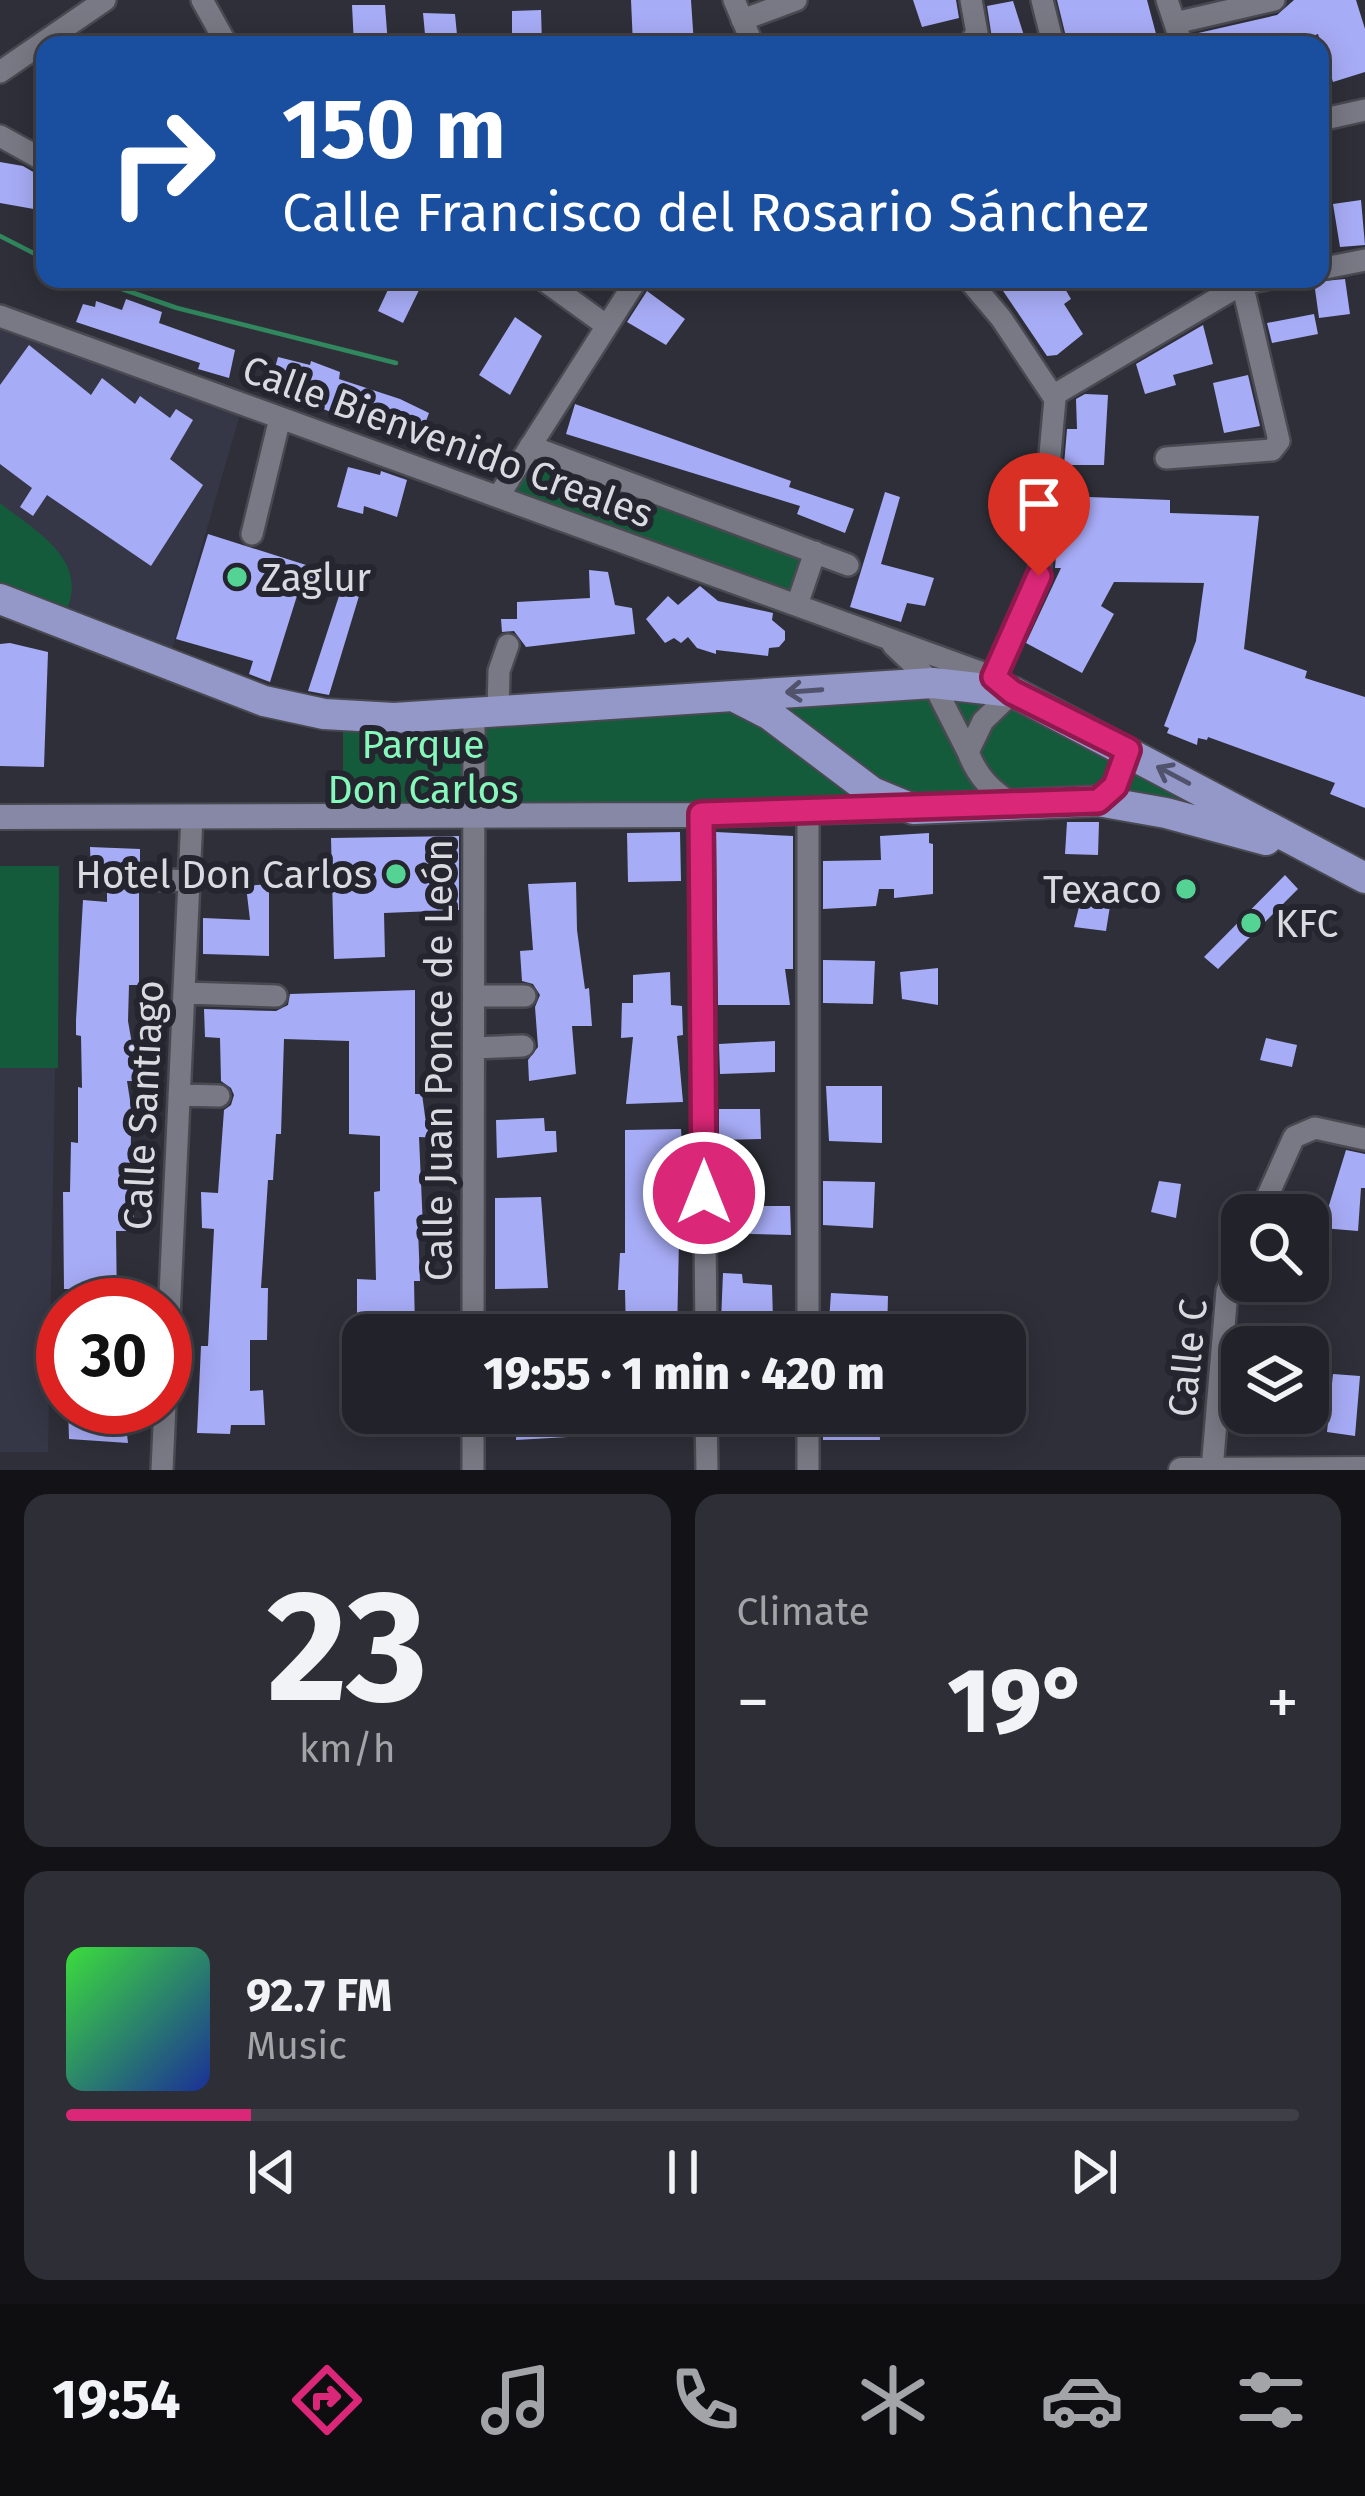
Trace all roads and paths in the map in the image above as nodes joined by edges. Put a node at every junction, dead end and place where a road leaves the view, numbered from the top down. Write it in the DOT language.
graph roads {
  1 [pos="105,0"];
  2 [pos="202,0"];
  3 [pos="796,0"];
  4 [pos="971,0"];
  5 [pos="1042,0"];
  6 [pos="1167,0"];
  7 [pos="1274,0"];
  8 [pos="738,10"];
  9 [pos="1178,34"];
  10 [pos="52,36"];
  11 [pos="221,36"];
  12 [pos="975,36"];
  13 [pos="1051,36"];
  14 [pos="36,47"];
  15 [pos="0,72"];
  16 [pos="1365,110"];
  17 [pos="1329,118"];
  18 [pos="0,136"];
  19 [pos="36,156"];
  20 [pos="1365,260"];
  21 [pos="1329,267"];
  22 [pos="555,288"];
  23 [pos="631,288"];
  24 [pos="976,288"];
  25 [pos="1230,288"];
  26 [pos="1243,288"];
  27 [pos="0,316"];
  28 [pos="608,326"];
  29 [pos="1054,395"];
  30 [pos="280,418"];
  31 [pos="530,446"];
  32 [pos="1166,458"];
  33 [pos="497,497"];
  34 [pos="252,534"];
  35 [pos="814,553"];
  36 [pos="848,565"];
  37 [pos="0,599"];
  38 [pos="797,605"];
  39 [pos="872,632"];
  40 [pos="508,645"];
  41 [pos="933,682"];
  42 [pos="999,686"];
  43 [pos="732,696"];
  44 [pos="486,712"];
  45 [pos="1128,750"];
  46 [pos="968,752"];
  47 [pos="1098,801"];
  48 [pos="1015,806"];
  49 [pos="913,809"];
  50 [pos="808,813"];
  51 [pos="701,814"];
  52 [pos="192,816"];
  53 [pos="474,816"];
  54 [pos="0,817"];
  55 [pos="1313,850"];
  56 [pos="1365,878"];
  57 [pos="146,879"];
  58 [pos="189,881"];
  59 [pos="184,993"];
  60 [pos="474,996"];
  61 [pos="525,996"];
  62 [pos="277,997"];
  63 [pos="523,1046"];
  64 [pos="474,1048"];
  65 [pos="179,1096"];
  66 [pos="218,1096"];
  67 [pos="1365,1138"];
  68 [pos="1268,1194"];
  69 [pos="169,1278"];
  70 [pos="1226,1302"];
  71 [pos="473,1314"];
  72 [pos="706,1314"];
  73 [pos="808,1314"];
  74 [pos="163,1434"];
  75 [pos="473,1434"];
  76 [pos="706,1434"];
  77 [pos="808,1434"];
  78 [pos="1365,1468"];
  79 [pos="162,1470"];
  80 [pos="473,1470"];
  81 [pos="707,1470"];
  82 [pos="808,1470"];
  83 [pos="1181,1470"];
  84 [pos="1212,1470"];
  1 -- 10 [label="street"];
  2 -- 11 [label="street"];
  3 -- 8 [label="street"];
  4 -- 12 [label="street"];
  5 -- 13 [label="street"];
  6 -- 9 [label="street"];
  7 -- 9 [label="street"];
  14 -- 15 [label="street"];
  16 -- 17 [label="street"];
  18 -- 19 [label="street"];
  20 -- 21 [label="street"];
  22 -- 28 [label="street"];
  23 -- 28 [label="street"];
  24 -- 29 [label="street"];
  25 -- 29 [label="street"];
  26 -- 32 [label="street"];
  27 -- 30 [label="street, Calle Bienvenido Creales"];
  28 -- 31 [label="street"];
  29 -- 42 [label="street"];
  30 -- 33 [label="street, Calle Bienvenido Creales"];
  30 -- 34 [label="street"];
  31 -- 33 [label="street"];
  31 -- 35 [label="street"];
  33 -- 38 [label="street, Calle Bienvenido Creales"];
  35 -- 36 [label="street"];
  35 -- 38 [label="street"];
  37 -- 44 [label="main road"];
  38 -- 39 [label="street, Calle Bienvenido Creales"];
  39 -- 41 [label="street, Calle Bienvenido Creales"];
  39 -- 42 [label="street, Calle Bienvenido Creales"];
  40 -- 44 [label="street, Calle Juan Ponce de León"];
  41 -- 42 [label="main road"];
  41 -- 43 [label="main road, one-way"];
  41 -- 46 [label="street, Calle Bienvenido Creales"];
  42 -- 45 [label="main road"];
  42 -- 46 [label="street"];
  43 -- 44 [label="main road"];
  43 -- 49 [label="main road"];
  44 -- 53 [label="street, Calle Juan Ponce de León"];
  45 -- 47 [label="main road"];
  55 -- 45 [label="main road, one-way"];
  46 -- 48 [label="street, Calle Bienvenido Creales"];
  47 -- 48 [label="main road"];
  47 -- 55 [label="main road"];
  48 -- 49 [label="main road"];
  49 -- 50 [label="main road"];
  50 -- 51 [label="main road"];
  50 -- 73 [label="street"];
  51 -- 53 [label="main road"];
  51 -- 72 [label="street"];
  52 -- 53 [label="main road"];
  52 -- 54 [label="main road"];
  52 -- 58 [label="street, Calle Santiago"];
  53 -- 60 [label="street, Calle Juan Ponce de León"];
  55 -- 56 [label="main road"];
  57 -- 58 [label="street"];
  58 -- 59 [label="street, Calle Santiago"];
  59 -- 62 [label="street"];
  59 -- 65 [label="street, Calle Santiago"];
  60 -- 61 [label="street"];
  60 -- 64 [label="street, Calle Juan Ponce de León"];
  63 -- 64 [label="street"];
  64 -- 71 [label="street, Calle Juan Ponce de León"];
  65 -- 66 [label="street"];
  65 -- 69 [label="street, Calle Santiago"];
  67 -- 68 [label="street"];
  70 -- 84 [label="street, Calle C"];
  74 -- 79 [label="street, Calle Santiago"];
  75 -- 80 [label="street"];
  76 -- 81 [label="street"];
  77 -- 82 [label="street"];
  78 -- 84 [label="street"];
  83 -- 84 [label="street"];
}
